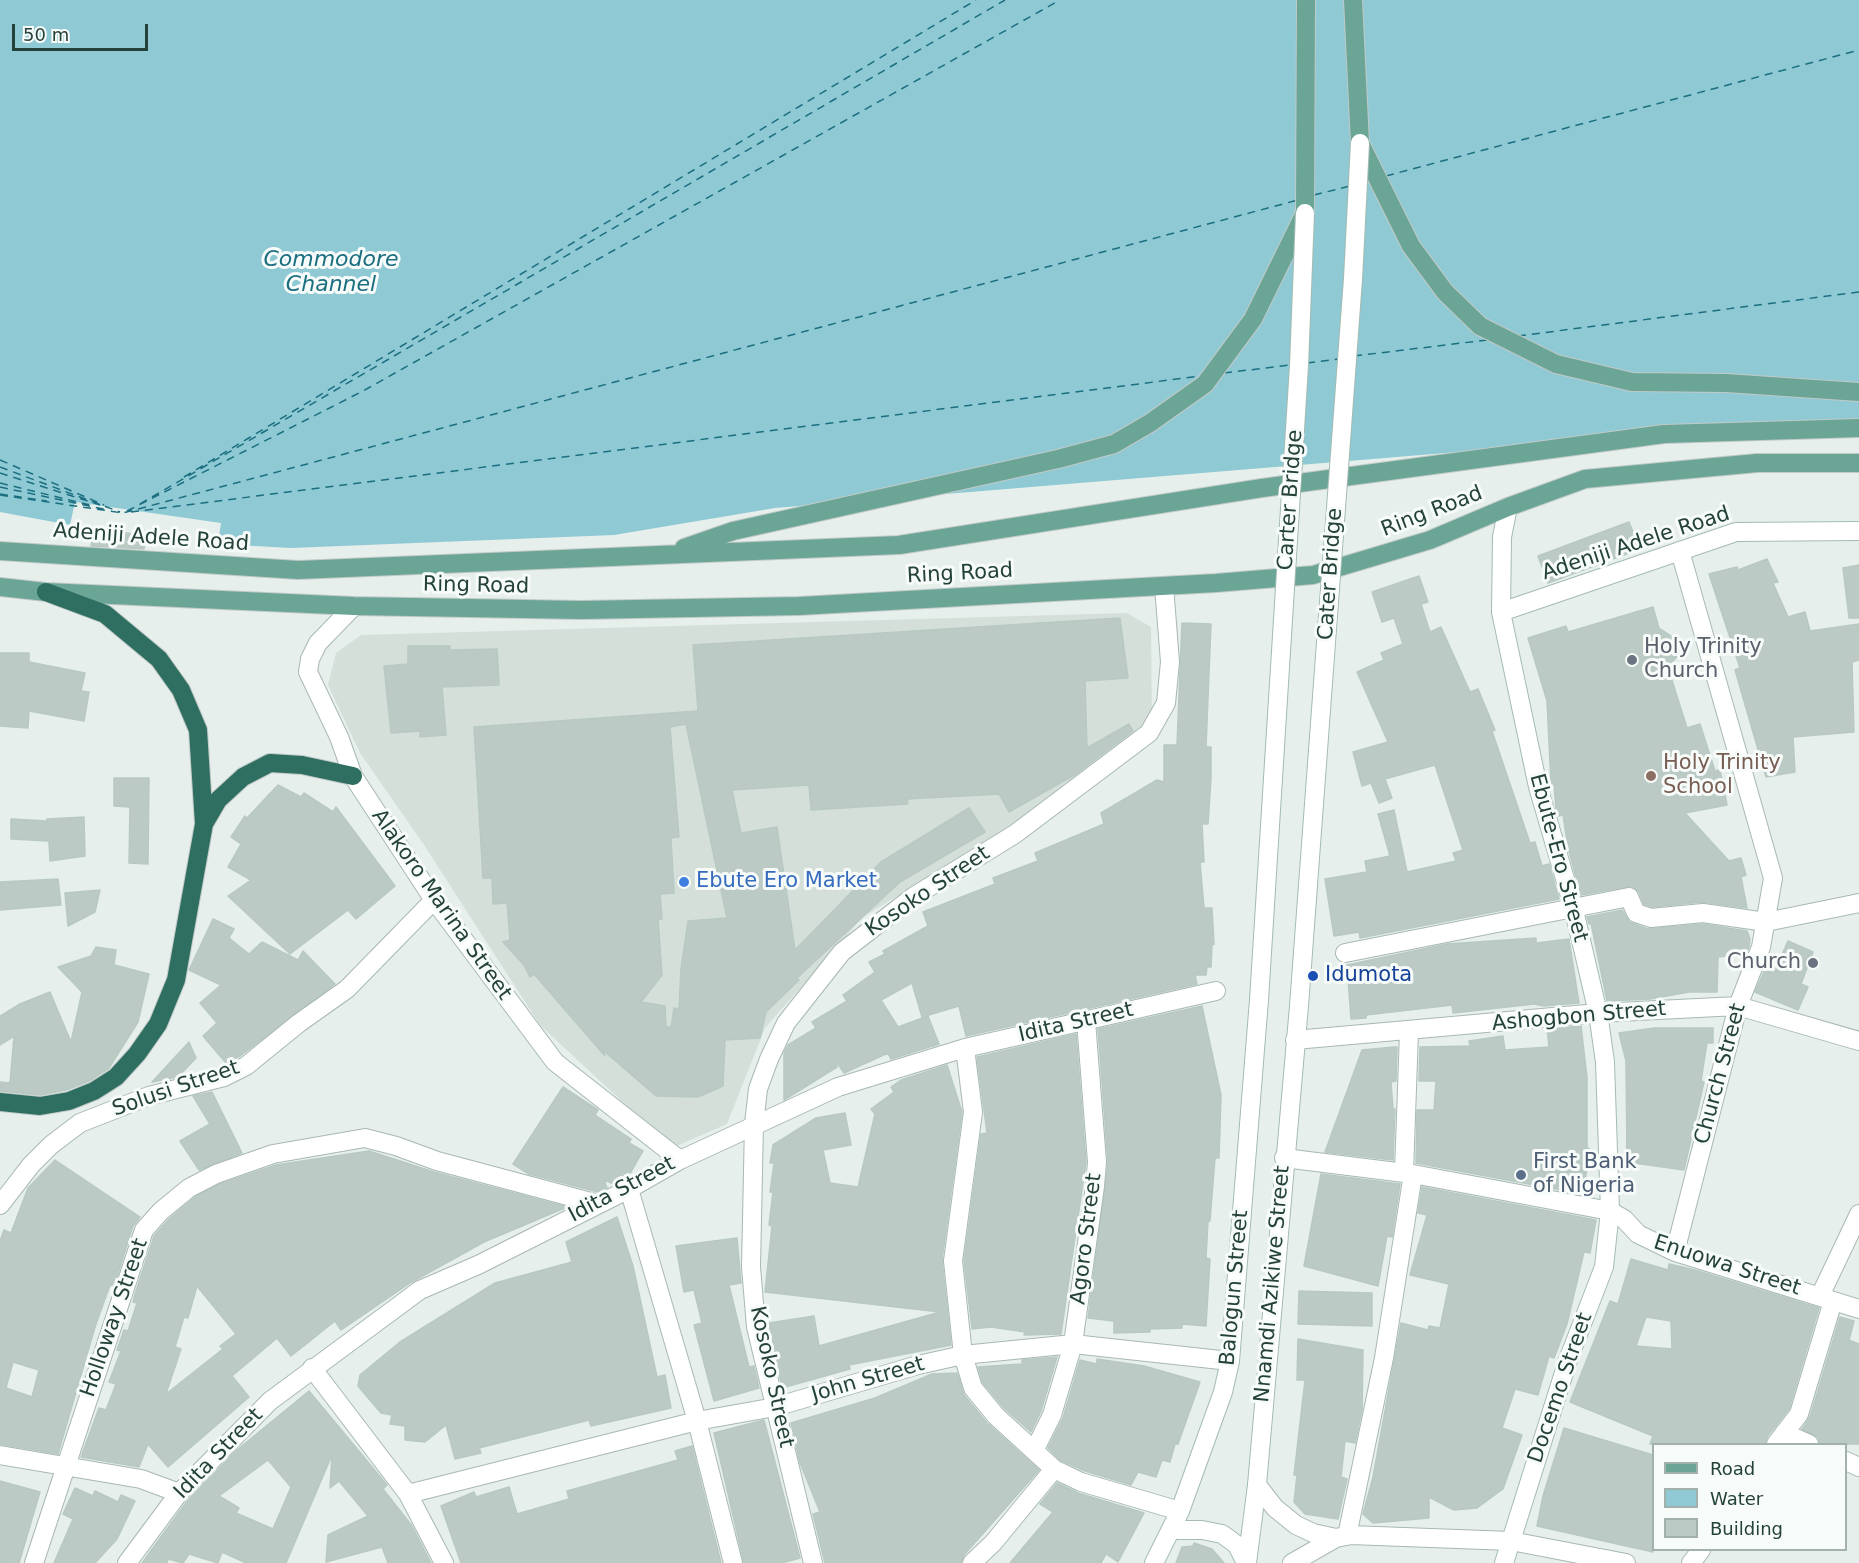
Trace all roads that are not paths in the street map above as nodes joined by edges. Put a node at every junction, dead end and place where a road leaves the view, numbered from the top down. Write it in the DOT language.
graph roads {
  1 [pos="1306,0"];
  2 [pos="1353,0"];
  3 [pos="1360,143"];
  4 [pos="1305,213"];
  5 [pos="1859,392"];
  6 [pos="1859,428"];
  7 [pos="1859,463"];
  8 [pos="1508,507"];
  9 [pos="1859,531"];
  10 [pos="0,551"];
  11 [pos="1680,551"];
  12 [pos="667,554"];
  13 [pos="298,570"];
  14 [pos="1164,586"];
  15 [pos="0,587"];
  16 [pos="46,592"];
  17 [pos="354,606"];
  18 [pos="1501,612"];
  19 [pos="353,776"];
  20 [pos="204,824"];
  21 [pos="434,900"];
  22 [pos="1859,903"];
  23 [pos="1573,906"];
  24 [pos="1766,922"];
  25 [pos="1345,953"];
  26 [pos="1216,991"];
  27 [pos="1259,1000"];
  28 [pos="1299,1006"];
  29 [pos="1738,1006"];
  30 [pos="1598,1013"];
  31 [pos="1086,1021"];
  32 [pos="1409,1032"];
  33 [pos="1295,1040"];
  34 [pos="1859,1041"];
  35 [pos="965,1048"];
  36 [pos="0,1102"];
  37 [pos="754,1124"];
  38 [pos="1284,1158"];
  39 [pos="680,1160"];
  40 [pos="1408,1173"];
  41 [pos="629,1189"];
  42 [pos="598,1203"];
  43 [pos="0,1205"];
  44 [pos="1610,1211"];
  45 [pos="1859,1214"];
  46 [pos="1675,1252"];
  47 [pos="1826,1298"];
  48 [pos="1859,1309"];
  49 [pos="1073,1344"];
  50 [pos="963,1355"];
  51 [pos="1230,1361"];
  52 [pos="312,1368"];
  53 [pos="775,1407"];
  54 [pos="697,1421"];
  55 [pos="1780,1439"];
  56 [pos="1803,1443"];
  57 [pos="1035,1449"];
  58 [pos="0,1455"];
  59 [pos="64,1467"];
  60 [pos="1054,1469"];
  61 [pos="1257,1485"];
  62 [pos="179,1493"];
  63 [pos="408,1494"];
  64 [pos="1180,1511"];
  65 [pos="1173,1530"];
  66 [pos="1341,1537"];
  67 [pos="1511,1541"];
  68 [pos="1700,1551"];
  69 [pos="34,1563"];
  70 [pos="127,1563"];
  71 [pos="444,1563"];
  72 [pos="733,1563"];
  73 [pos="813,1563"];
  74 [pos="972,1563"];
  75 [pos="1154,1563"];
  76 [pos="1247,1563"];
  77 [pos="1292,1563"];
  78 [pos="1504,1563"];
  79 [pos="1626,1563"];
  80 [pos="1691,1563"];
  1 -- 4 [label="main road, Carter Bridge"];
  2 -- 3 [label="main road"];
  3 -- 5 [label="main road"];
  3 -- 28 [label="street, Cater Bridge, bridge"];
  4 -- 12 [label="main road"];
  4 -- 27 [label="street, Carter Bridge, bridge"];
  6 -- 12 [label="main road, Ring Road"];
  7 -- 8 [label="main road, Ring Road"];
  8 -- 14 [label="main road, Ring Road"];
  8 -- 18 [label="street, Ebute-Ero Street"];
  9 -- 11 [label="street, Adeniji Adele Road"];
  10 -- 13 [label="main road, Adeniji Adele Road"];
  11 -- 18 [label="street, Adeniji Adele Road"];
  11 -- 24 [label="street, Church Street"];
  12 -- 13 [label="main road, Ring Road"];
  14 -- 17 [label="main road, Ring Road"];
  14 -- 37 [label="street, Kosoko Street"];
  15 -- 16 [label="main road, Ring Road"];
  16 -- 17 [label="main road, Ring Road"];
  16 -- 20 [label="highway"];
  17 -- 19 [label="street, Alakoro Marina Street"];
  18 -- 23 [label="street, Ebute-Ero Street"];
  19 -- 20 [label="highway"];
  19 -- 21 [label="street, Alakoro Marina Street"];
  20 -- 36 [label="highway"];
  21 -- 39 [label="street, Alakoro Marina Street"];
  21 -- 43 [label="street, Solusi Street"];
  22 -- 24 [label="street"];
  23 -- 24 [label="street"];
  23 -- 25 [label="street"];
  23 -- 30 [label="street, Ebute-Ero Street"];
  24 -- 29 [label="street, Church Street"];
  26 -- 31 [label="street, Idita Street"];
  27 -- 51 [label="street, Balogun Street"];
  28 -- 33 [label="street, Nnamdi Azikiwe Street"];
  29 -- 30 [label="street, Ashogbon Street"];
  29 -- 34 [label="street, Ashogbon Street"];
  29 -- 46 [label="street, Church Street"];
  30 -- 32 [label="street, Ashogbon Street"];
  30 -- 44 [label="street, Ebute-Ero Street"];
  31 -- 35 [label="street, Idita Street"];
  31 -- 49 [label="street, Agoro Street"];
  32 -- 33 [label="street, Ashogbon Street"];
  32 -- 40 [label="street"];
  33 -- 38 [label="street, Nnamdi Azikiwe Street"];
  35 -- 37 [label="street, Idita Street"];
  35 -- 50 [label="street"];
  37 -- 39 [label="street, Idita Street"];
  37 -- 53 [label="street, Kosoko Street"];
  38 -- 40 [label="street, Enuowa Street"];
  38 -- 61 [label="street, Nnamdi Azikiwe Street"];
  39 -- 41 [label="street, Idita Street"];
  40 -- 44 [label="street, Enuowa Street"];
  40 -- 66 [label="street"];
  41 -- 42 [label="street, Idita Street"];
  41 -- 54 [label="street"];
  42 -- 52 [label="street, Idita Street"];
  42 -- 59 [label="street, Holloway Street"];
  44 -- 46 [label="street, Enuowa Street"];
  44 -- 67 [label="street, Docemo Street"];
  45 -- 47 [label="street"];
  46 -- 47 [label="street, Enuowa Street"];
  47 -- 48 [label="street, Enuowa Street"];
  47 -- 55 [label="street"];
  49 -- 50 [label="street, John Street"];
  49 -- 51 [label="street, John Street"];
  49 -- 57 [label="street, Agoro Street"];
  50 -- 53 [label="street, John Street"];
  50 -- 57 [label="street"];
  51 -- 64 [label="street, Balogun Street"];
  52 -- 62 [label="street, Idita Street"];
  52 -- 63 [label="street"];
  53 -- 54 [label="street, John Street"];
  53 -- 73 [label="street, Kosoko Street"];
  54 -- 63 [label="street, John Street"];
  54 -- 72 [label="street"];
  55 -- 56 [label="street"];
  57 -- 60 [label="street"];
  58 -- 59 [label="street"];
  59 -- 62 [label="street"];
  59 -- 69 [label="street, Holloway Street"];
  60 -- 64 [label="street"];
  60 -- 74 [label="street"];
  61 -- 66 [label="street"];
  61 -- 76 [label="street, Nnamdi Azikiwe Street"];
  62 -- 70 [label="street, Idita Street"];
  63 -- 71 [label="street"];
  64 -- 65 [label="street, Balogun Street"];
  65 -- 75 [label="street, Balogun Street"];
  65 -- 76 [label="street"];
  66 -- 67 [label="street"];
  66 -- 77 [label="street"];
  67 -- 78 [label="street, Docemo Street"];
  67 -- 79 [label="street"];
  68 -- 80 [label="street"];
}
